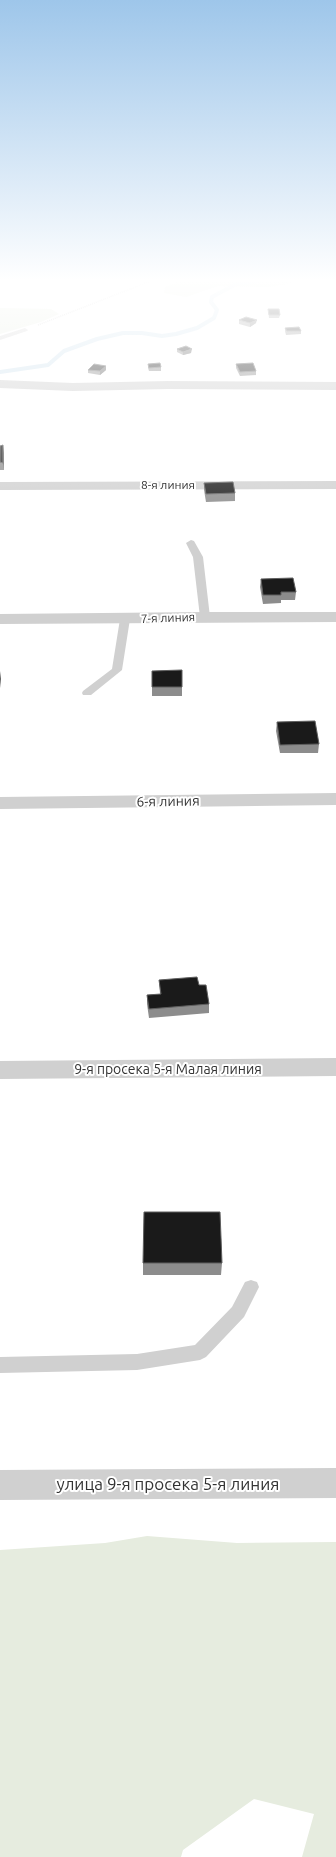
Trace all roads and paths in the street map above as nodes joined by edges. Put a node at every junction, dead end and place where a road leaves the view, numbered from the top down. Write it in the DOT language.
graph roads {
  1 [pos="0,384"];
  2 [pos="336,386"];
  3 [pos="336,485"];
  4 [pos="0,486"];
  5 [pos="191,543"];
  6 [pos="205,616"];
  7 [pos="336,617"];
  8 [pos="0,619"];
  9 [pos="125,619"];
  10 [pos="87,693"];
  11 [pos="336,799"];
  12 [pos="0,802"];
  13 [pos="336,1067"];
  14 [pos="0,1070"];
  15 [pos="251,1287"];
  16 [pos="0,1365"];
  17 [pos="336,1483"];
  18 [pos="0,1485"];
  1 -- 2 [label="street"];
  3 -- 4 [label="street, 8-я линия"];
  5 -- 6 [label="lane"];
  6 -- 7 [label="street, 7-я линия"];
  6 -- 9 [label="street, 7-я линия"];
  8 -- 9 [label="street, 7-я линия"];
  9 -- 10 [label="lane"];
  11 -- 12 [label="street, 6-я линия"];
  13 -- 14 [label="street, 9-я просека 5-я Малая линия"];
  15 -- 16 [label="lane"];
  17 -- 18 [label="street, улица 9-я просека 5-я линия"];
}
